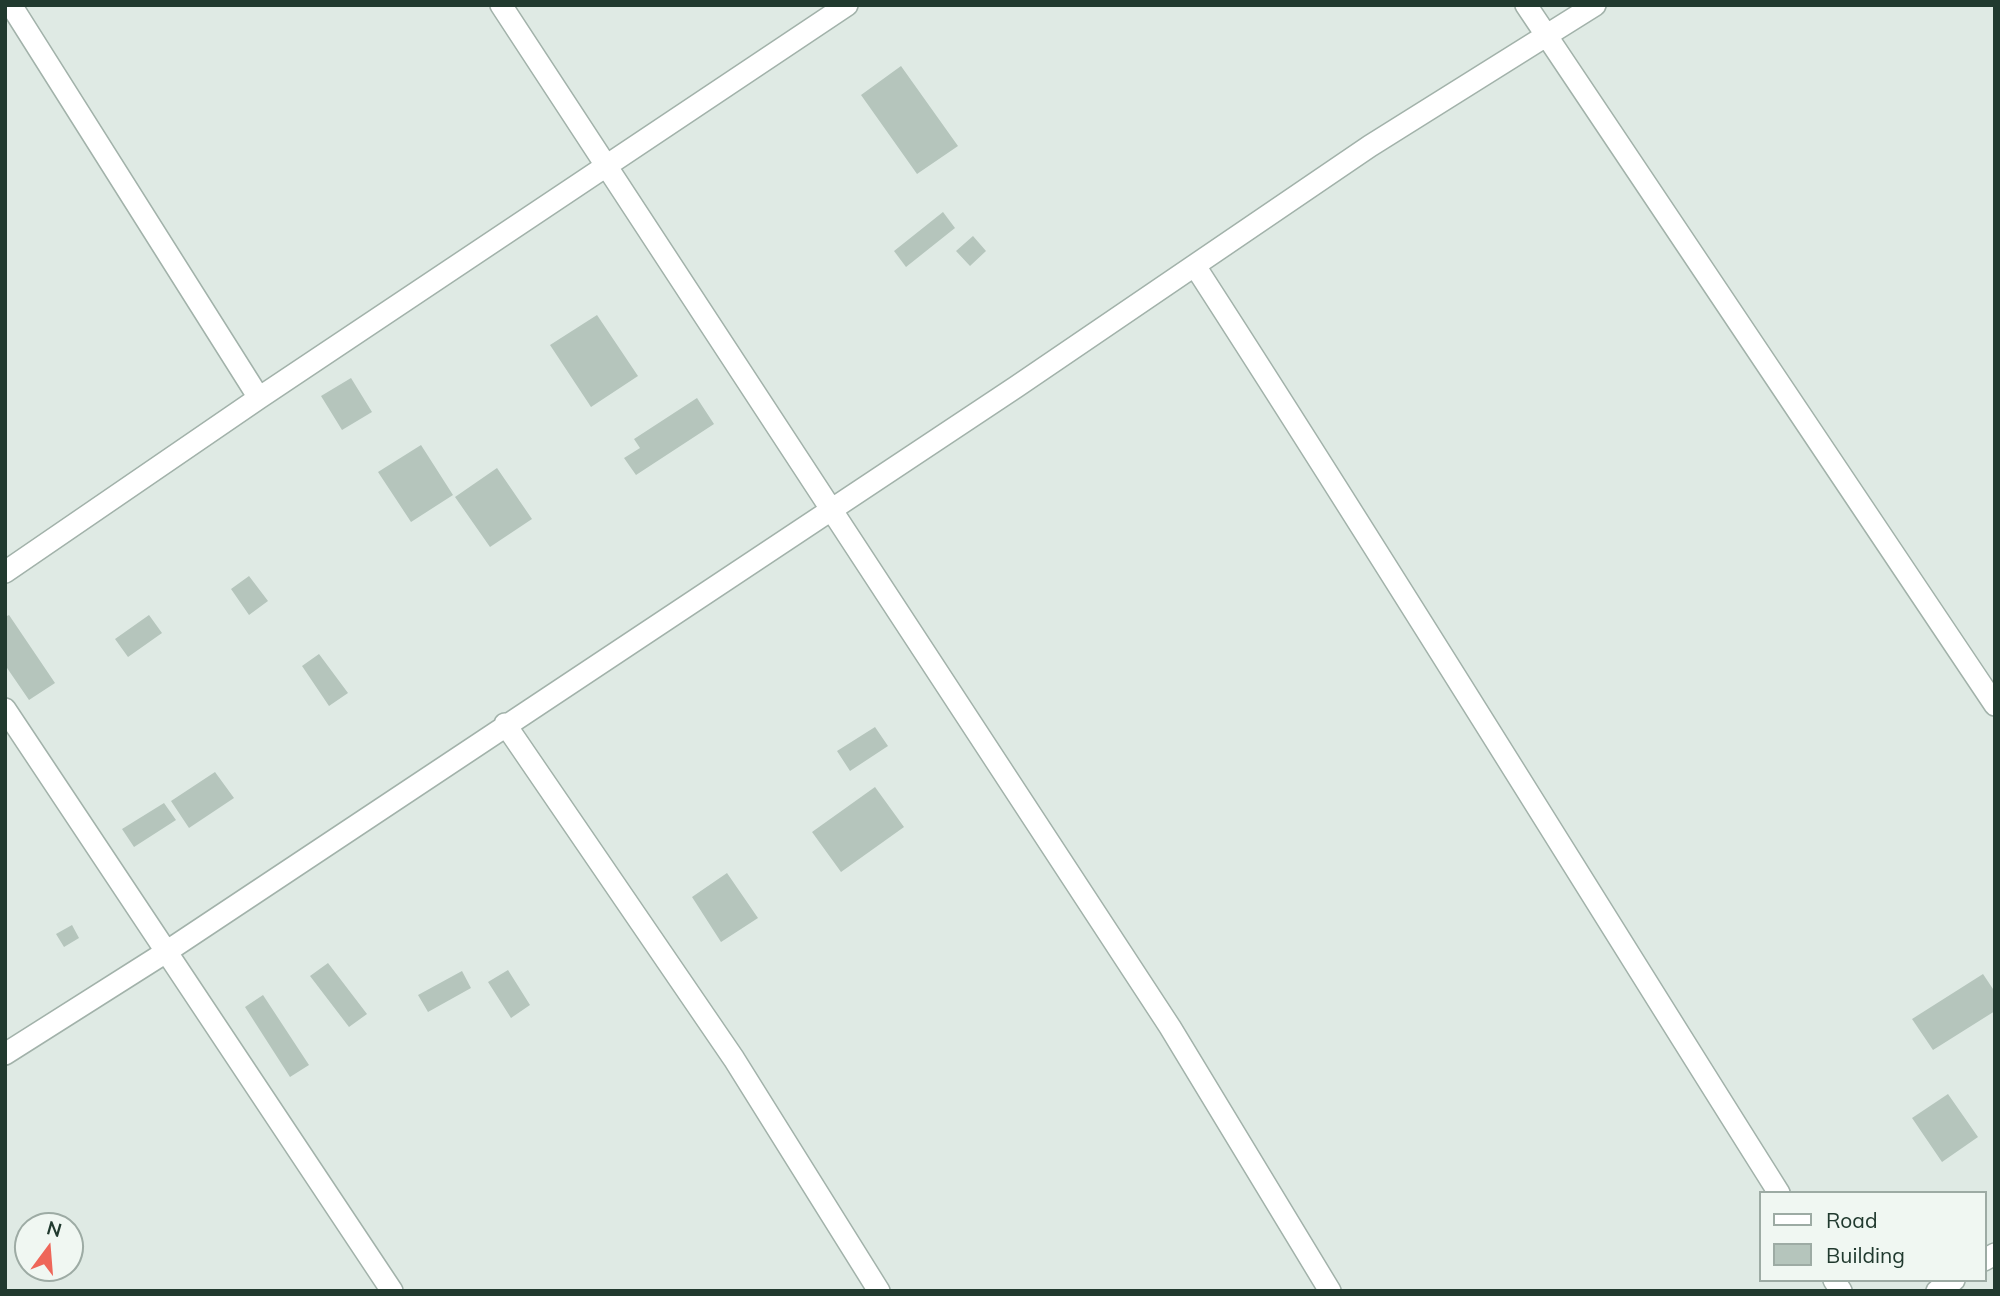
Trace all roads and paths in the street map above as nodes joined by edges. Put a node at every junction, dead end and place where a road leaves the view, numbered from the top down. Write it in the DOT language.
graph roads {
  1 [pos="11,5"];
  2 [pos="501,5"];
  3 [pos="847,5"];
  4 [pos="1526,5"];
  5 [pos="1595,5"];
  6 [pos="1545,35"];
  7 [pos="607,167"];
  8 [pos="1195,266"];
  9 [pos="258,398"];
  10 [pos="830,508"];
  11 [pos="5,572"];
  12 [pos="1995,705"];
  13 [pos="5,709"];
  14 [pos="505,724"];
  15 [pos="166,952"];
  16 [pos="5,1054"];
  17 [pos="1778,1191"];
  18 [pos="392,1291"];
  19 [pos="879,1291"];
  20 [pos="1330,1291"];
  1 -- 9 [label="street"];
  2 -- 7 [label="street"];
  3 -- 7 [label="street"];
  4 -- 6 [label="street"];
  5 -- 6 [label="street"];
  6 -- 8 [label="street"];
  6 -- 12 [label="street"];
  7 -- 9 [label="street"];
  7 -- 10 [label="street"];
  8 -- 10 [label="street"];
  8 -- 17 [label="street"];
  9 -- 11 [label="street"];
  10 -- 14 [label="street"];
  10 -- 20 [label="street"];
  13 -- 15 [label="street"];
  14 -- 15 [label="street"];
  14 -- 19 [label="street"];
  15 -- 16 [label="street"];
  15 -- 18 [label="street"];
}
